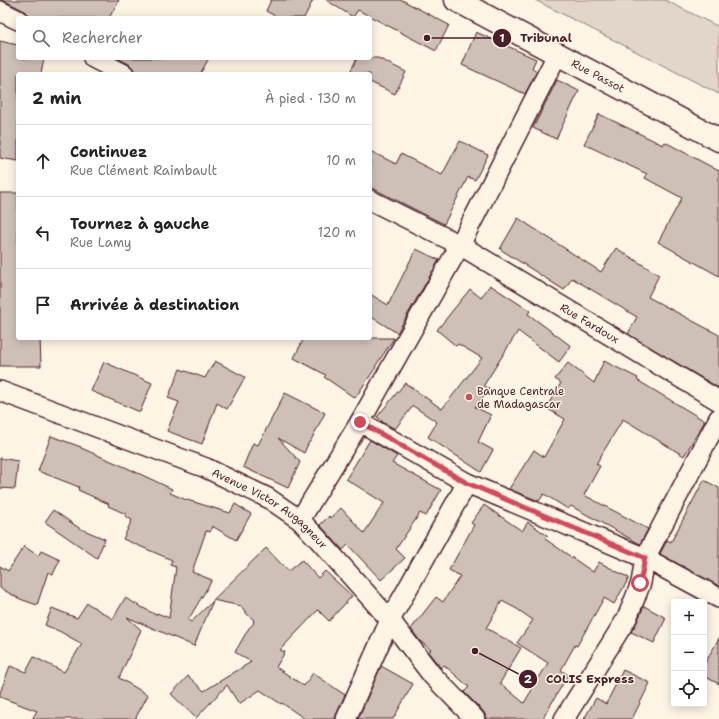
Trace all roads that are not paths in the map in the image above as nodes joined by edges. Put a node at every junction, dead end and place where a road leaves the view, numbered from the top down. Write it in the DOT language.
graph roads {
  1 [pos="456,0"];
  2 [pos="0,11"];
  3 [pos="16,19"];
  4 [pos="558,53"];
  5 [pos="96,60"];
  6 [pos="120,72"];
  7 [pos="719,140"];
  8 [pos="372,201"];
  9 [pos="460,245"];
  10 [pos="0,391"];
  11 [pos="719,401"];
  12 [pos="719,418"];
  13 [pos="360,422"];
  14 [pos="467,483"];
  15 [pos="300,520"];
  16 [pos="645,558"];
  17 [pos="719,598"];
  18 [pos="390,620"];
  19 [pos="346,719"];
  20 [pos="475,719"];
  21 [pos="564,719"];
  1 -- 4 [label="main road, Rue Passot"];
  2 -- 3 [label="street"];
  4 -- 7 [label="main road, Rue Passot"];
  4 -- 9 [label="street"];
  5 -- 6 [label="street"];
  8 -- 9 [label="street, Rue Fardoux"];
  9 -- 11 [label="street, Rue Fardoux"];
  9 -- 13 [label="street"];
  10 -- 15 [label="street, Avenue Victor Augagneur"];
  12 -- 16 [label="street"];
  13 -- 14 [label="street"];
  13 -- 15 [label="street"];
  14 -- 16 [label="street"];
  14 -- 18 [label="street"];
  15 -- 18 [label="street, Avenue Victor Augagneur"];
  16 -- 17 [label="street"];
  16 -- 21 [label="street"];
  18 -- 19 [label="street"];
  18 -- 20 [label="street, Avenue Victor Augagneur"];
}
